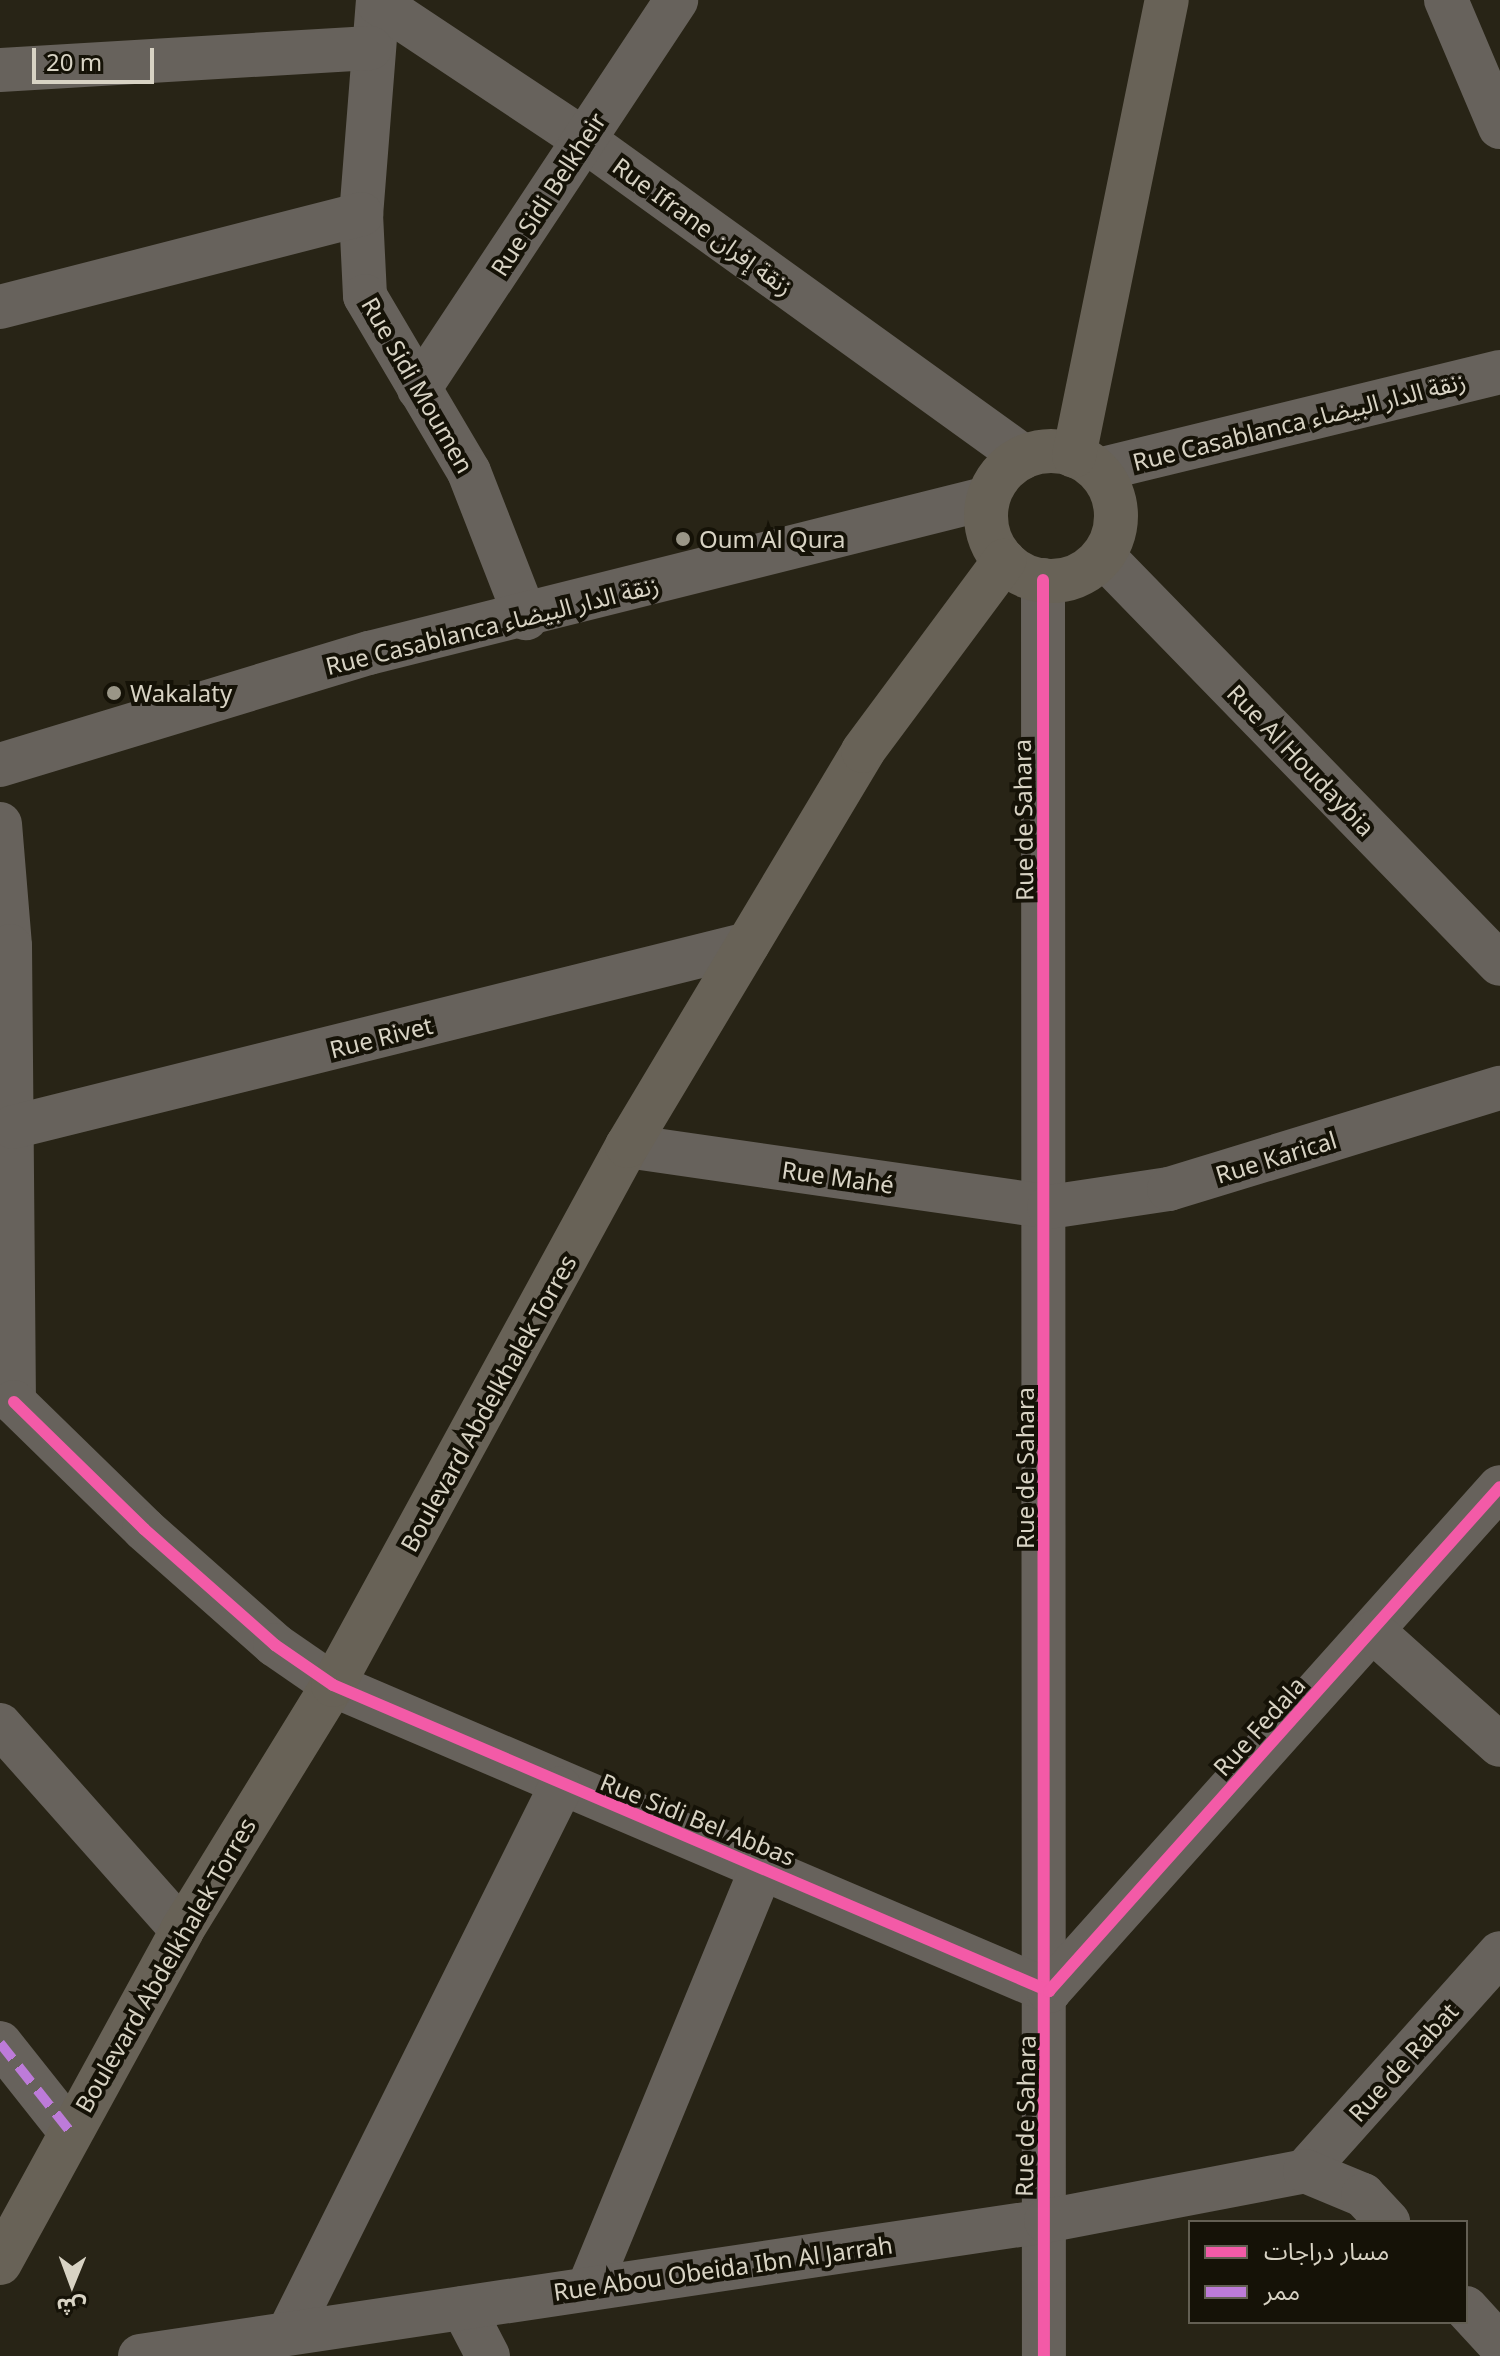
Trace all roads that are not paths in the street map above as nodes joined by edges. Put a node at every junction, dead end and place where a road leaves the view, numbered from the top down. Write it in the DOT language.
graph roads {
  1 [pos="676,0"];
  2 [pos="1167,0"];
  3 [pos="1446,0"];
  4 [pos="378,1"];
  5 [pos="370,48"];
  6 [pos="0,70"];
  7 [pos="1500,127"];
  8 [pos="584,140"];
  9 [pos="361,214"];
  10 [pos="0,307"];
  11 [pos="1500,372"];
  12 [pos="419,389"];
  13 [pos="1024,457"];
  14 [pos="1086,463"];
  15 [pos="988,498"];
  16 [pos="1103,556"];
  17 [pos="1004,561"];
  18 [pos="1043,580"];
  19 [pos="526,618"];
  20 [pos="0,765"];
  21 [pos="0,824"];
  22 [pos="748,944"];
  23 [pos="1500,964"];
  24 [pos="1500,1088"];
  25 [pos="13,1127"];
  26 [pos="627,1146"];
  27 [pos="1049,1207"];
  28 [pos="7,1404"];
  29 [pos="1500,1487"];
  30 [pos="1374,1632"];
  31 [pos="333,1685"];
  32 [pos="0,1725"];
  33 [pos="1500,1745"];
  34 [pos="560,1788"];
  35 [pos="762,1868"];
  36 [pos="182,1930"];
  37 [pos="1500,1953"];
  38 [pos="1049,1991"];
  39 [pos="0,2043"];
  40 [pos="69,2130"];
  41 [pos="1305,2171"];
  42 [pos="1386,2220"];
  43 [pos="1046,2221"];
  44 [pos="0,2263"];
  45 [pos="589,2287"];
  46 [pos="463,2308"];
  47 [pos="1468,2310"];
  48 [pos="291,2328"];
  49 [pos="1500,2345"];
  50 [pos="140,2356"];
  51 [pos="488,2356"];
  52 [pos="1044,2356"];
  1 -- 8 [label="street, Rue Sidi Belkheir"];
  2 -- 14 [label="main road"];
  3 -- 7 [label="street"];
  4 -- 5 [label="street, Rue Sidi Moumen"];
  4 -- 8 [label="street, Rue Ifrane زنقة إفران"];
  5 -- 6 [label="street"];
  5 -- 9 [label="street, Rue Sidi Moumen"];
  8 -- 12 [label="street, Rue Sidi Belkheir"];
  8 -- 13 [label="street, Rue Ifrane زنقة إفران"];
  9 -- 10 [label="street"];
  9 -- 12 [label="street, Rue Sidi Moumen"];
  11 -- 14 [label="street, Rue Casablanca زنقة الدار البيضاء"];
  12 -- 19 [label="street, Rue Sidi Moumen"];
  13 -- 14 [label="main road"];
  13 -- 15 [label="main road"];
  14 -- 16 [label="main road"];
  15 -- 17 [label="main road"];
  15 -- 19 [label="street, Rue Casablanca زنقة الدار البيضاء"];
  16 -- 18 [label="main road"];
  16 -- 23 [label="street, Rue Al Houdaybia"];
  17 -- 18 [label="main road"];
  17 -- 22 [label="main road, Boulevard Abdelkhalek Torres"];
  18 -- 27 [label="street, Rue de Sahara"];
  19 -- 20 [label="street, Rue Casablanca زنقة الدار البيضاء"];
  21 -- 25 [label="street"];
  22 -- 25 [label="street, Rue Rivet"];
  22 -- 26 [label="main road, Boulevard Abdelkhalek Torres"];
  24 -- 27 [label="street, Rue Karical"];
  25 -- 28 [label="street"];
  26 -- 27 [label="street, Rue Mahé"];
  26 -- 31 [label="main road, Boulevard Abdelkhalek Torres"];
  27 -- 38 [label="street, Rue de Sahara"];
  28 -- 31 [label="street, Rue Sidi Bel Abbas"];
  29 -- 30 [label="street, Rue Fedala"];
  30 -- 33 [label="street"];
  30 -- 38 [label="street, Rue Fedala"];
  31 -- 34 [label="street, Rue Sidi Bel Abbas"];
  31 -- 36 [label="main road, Boulevard Abdelkhalek Torres"];
  32 -- 36 [label="street"];
  34 -- 35 [label="street, Rue Sidi Bel Abbas"];
  34 -- 48 [label="street"];
  35 -- 38 [label="street, Rue Sidi Bel Abbas"];
  35 -- 45 [label="street"];
  36 -- 40 [label="main road, Boulevard Abdelkhalek Torres"];
  37 -- 41 [label="street, Rue de Rabat"];
  38 -- 43 [label="street, Rue de Sahara"];
  39 -- 40 [label="street"];
  40 -- 44 [label="main road, Boulevard Abdelkhalek Torres"];
  41 -- 42 [label="street"];
  41 -- 43 [label="street, Rue Abou Obeida Ibn Al Jarrah"];
  43 -- 45 [label="street, Rue Abou Obeida Ibn Al Jarrah"];
  43 -- 52 [label="street, Rue de Sahara"];
  45 -- 46 [label="street, Rue Abou Obeida Ibn Al Jarrah"];
  46 -- 48 [label="street, Rue Abou Obeida Ibn Al Jarrah"];
  46 -- 51 [label="street"];
  47 -- 49 [label="street"];
  48 -- 50 [label="street, Rue Abou Obeida Ibn Al Jarrah"];
}
